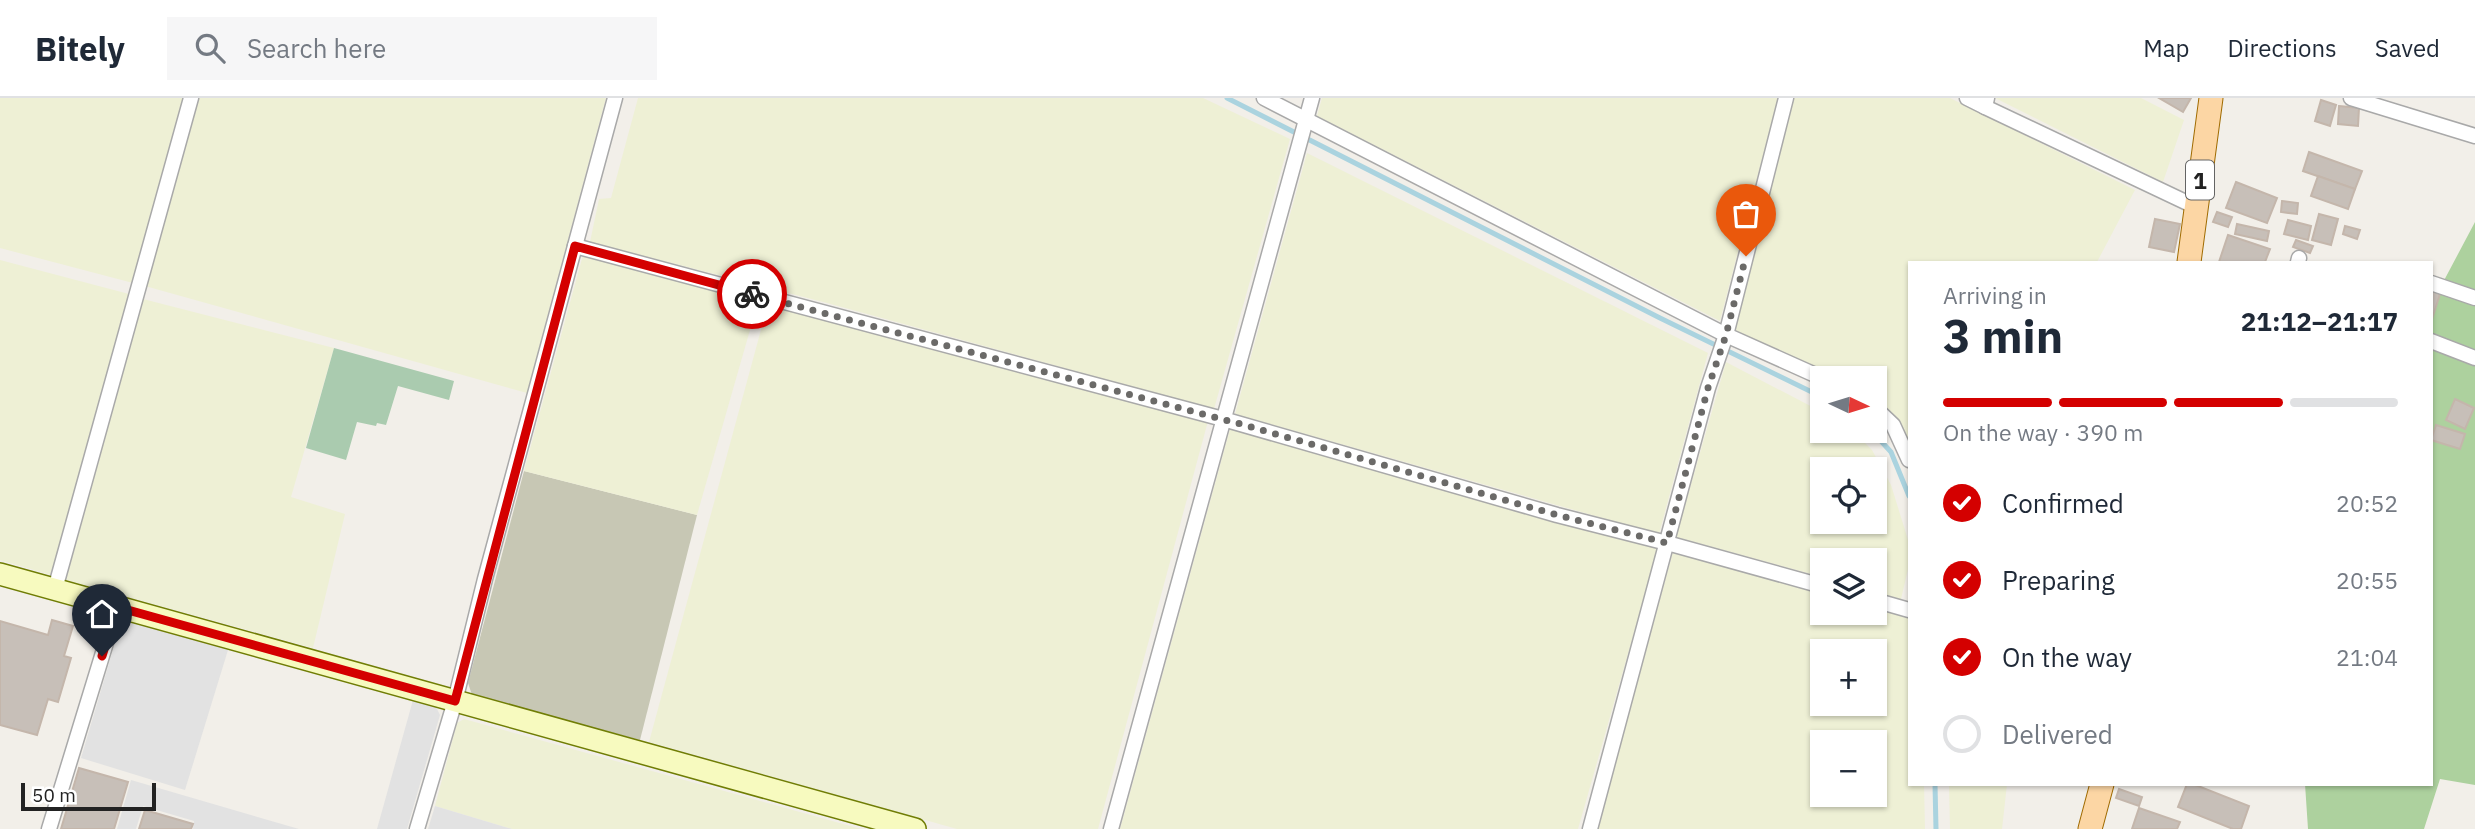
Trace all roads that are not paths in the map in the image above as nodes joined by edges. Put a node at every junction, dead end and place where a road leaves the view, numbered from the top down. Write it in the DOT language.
graph roads {
  1 [pos="191,98"];
  2 [pos="615,98"];
  3 [pos="1264,98"];
  4 [pos="1312,98"];
  5 [pos="1786,98"];
  6 [pos="1967,98"];
  7 [pos="2211,98"];
  8 [pos="2351,98"];
  9 [pos="1986,103"];
  10 [pos="1306,121"];
  11 [pos="2475,136"];
  12 [pos="2196,207"];
  13 [pos="575,246"];
  14 [pos="2189,261"];
  15 [pos="2433,284"];
  16 [pos="2475,298"];
  17 [pos="1726,335"];
  18 [pos="2433,342"];
  19 [pos="2475,358"];
  20 [pos="1810,373"];
  21 [pos="1223,419"];
  22 [pos="1887,419"];
  23 [pos="1908,458"];
  24 [pos="1667,543"];
  25 [pos="0,575"];
  26 [pos="1810,583"];
  27 [pos="55,589"];
  28 [pos="1887,604"];
  29 [pos="117,607"];
  30 [pos="1908,610"];
  31 [pos="455,701"];
  32 [pos="2101,786"];
  33 [pos="49,829"];
  34 [pos="417,829"];
  35 [pos="915,829"];
  36 [pos="1111,829"];
  37 [pos="1590,829"];
  38 [pos="2090,829"];
  1 -- 27 [label="street"];
  2 -- 13 [label="street"];
  3 -- 10 [label="street"];
  4 -- 10 [label="street"];
  5 -- 17 [label="street"];
  6 -- 9 [label="street"];
  7 -- 12 [label="main road, 1"];
  8 -- 11 [label="street"];
  9 -- 12 [label="street"];
  10 -- 17 [label="street"];
  10 -- 21 [label="street"];
  12 -- 14 [label="main road, 1"];
  13 -- 21 [label="street"];
  13 -- 31 [label="street"];
  15 -- 16 [label="street"];
  17 -- 20 [label="street"];
  17 -- 24 [label="street"];
  18 -- 19 [label="street"];
  21 -- 24 [label="street"];
  21 -- 36 [label="street"];
  22 -- 23 [label="street"];
  24 -- 26 [label="street"];
  24 -- 37 [label="street"];
  25 -- 27 [label="street"];
  27 -- 29 [label="street"];
  28 -- 30 [label="street"];
  29 -- 31 [label="street"];
  29 -- 33 [label="street"];
  31 -- 34 [label="street"];
  31 -- 35 [label="street"];
  32 -- 38 [label="main road"];
}
